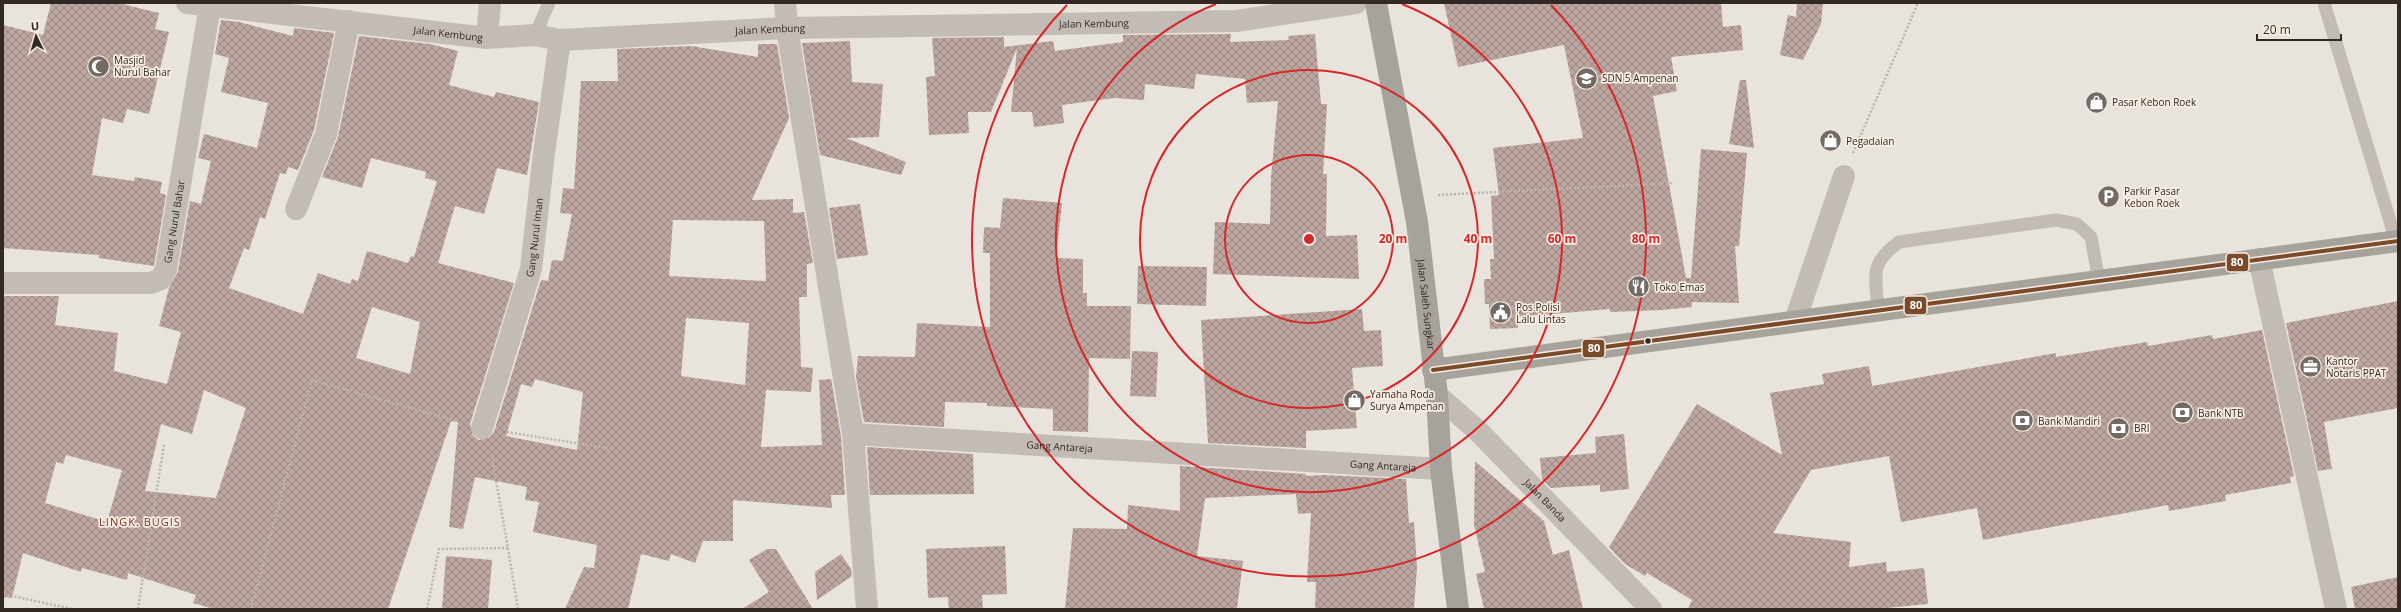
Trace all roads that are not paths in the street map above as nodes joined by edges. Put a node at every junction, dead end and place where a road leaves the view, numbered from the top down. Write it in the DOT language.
graph roads {
  1 [pos="187,3"];
  2 [pos="490,3"];
  3 [pos="549,3"];
  4 [pos="785,3"];
  5 [pos="1356,3"];
  6 [pos="1376,3"];
  7 [pos="2324,3"];
  8 [pos="210,6"];
  9 [pos="349,21"];
  10 [pos="787,28"];
  11 [pos="535,35"];
  12 [pos="487,38"];
  13 [pos="560,40"];
  14 [pos="1844,176"];
  15 [pos="296,209"];
  16 [pos="2397,241"];
  17 [pos="2259,259"];
  18 [pos="2099,281"];
  19 [pos="3,283"];
  20 [pos="1878,310"];
  21 [pos="1795,322"];
  22 [pos="1434,370"];
  23 [pos="1437,395"];
  24 [pos="485,429"];
  25 [pos="853,434"];
  26 [pos="1441,469"];
  27 [pos="867,609"];
  28 [pos="1458,609"];
  29 [pos="1651,609"];
  30 [pos="2336,609"];
  1 -- 8 [label="street, Jalan Kembung"];
  2 -- 12 [label="street"];
  3 -- 11 [label="lane"];
  4 -- 10 [label="street"];
  5 -- 10 [label="street, Jalan Kembung"];
  6 -- 22 [label="highway, Jalan Saleh Sungkar"];
  7 -- 16 [label="lane"];
  8 -- 9 [label="street, Jalan Kembung"];
  8 -- 19 [label="street, Gang Nurul Bahar"];
  9 -- 12 [label="street, Jalan Kembung"];
  9 -- 15 [label="street"];
  10 -- 13 [label="street, Jalan Kembung"];
  10 -- 25 [label="street"];
  11 -- 12 [label="street, Jalan Kembung"];
  11 -- 13 [label="street, Jalan Kembung"];
  13 -- 24 [label="street, Gang Nurul Iman"];
  14 -- 21 [label="street"];
  16 -- 17 [label="highway"];
  17 -- 18 [label="highway"];
  17 -- 30 [label="street"];
  18 -- 20 [label="highway"];
  18 -- 20 [label="lane"];
  20 -- 21 [label="highway"];
  21 -- 22 [label="highway"];
  22 -- 23 [label="highway, Jalan Saleh Sungkar"];
  23 -- 26 [label="highway, Jalan Saleh Sungkar"];
  23 -- 29 [label="street, Jalan Banda"];
  25 -- 26 [label="street, Gang Antareja"];
  25 -- 27 [label="street"];
  26 -- 28 [label="highway, Jalan Saleh Sungkar"];
}
